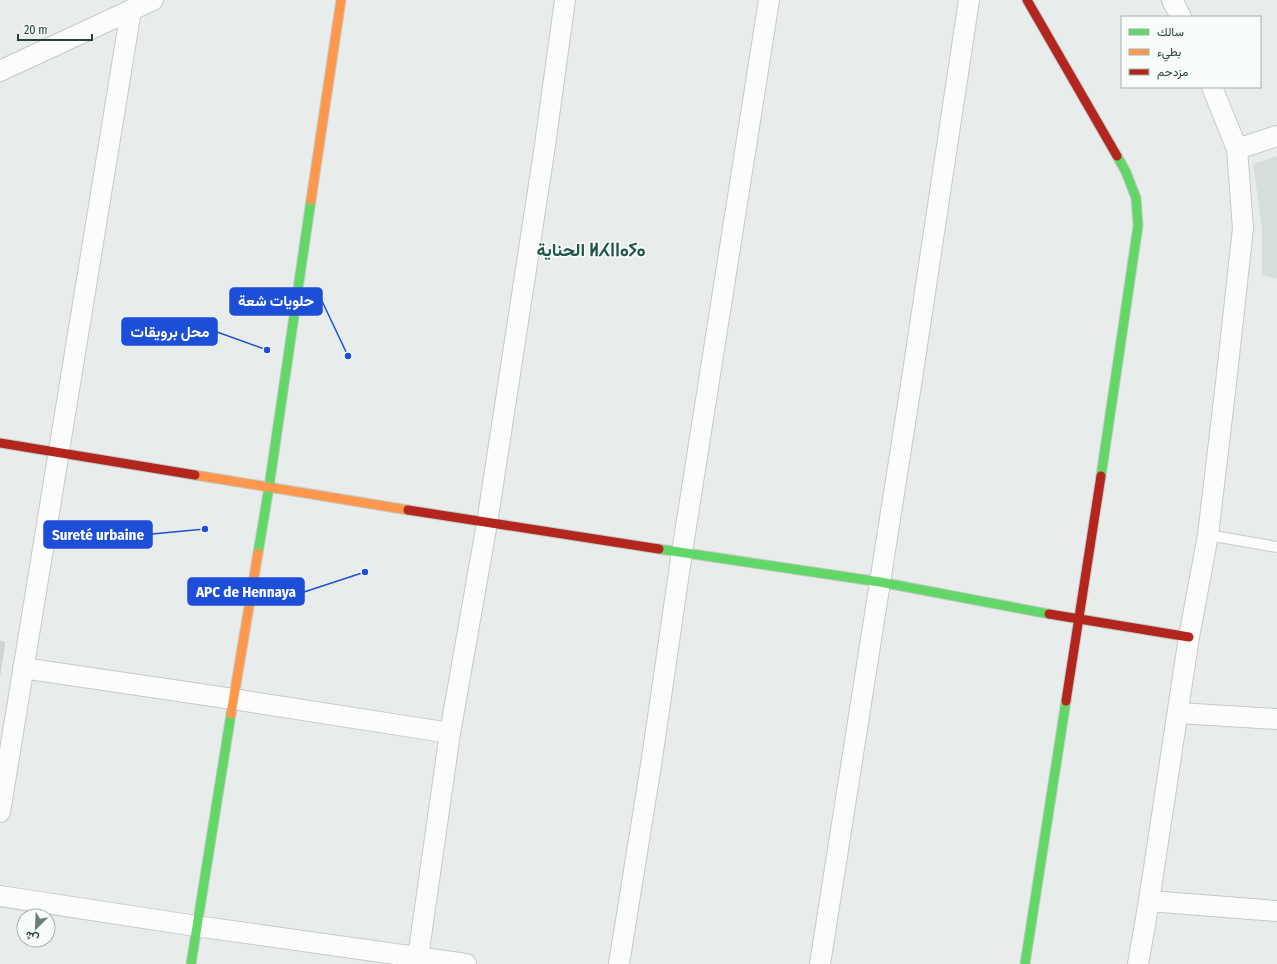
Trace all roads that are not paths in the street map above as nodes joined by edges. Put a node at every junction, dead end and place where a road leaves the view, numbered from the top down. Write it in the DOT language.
graph roads {
  1 [pos="153,0"];
  2 [pos="341,0"];
  3 [pos="565,0"];
  4 [pos="769,0"];
  5 [pos="969,0"];
  6 [pos="1027,0"];
  7 [pos="1172,0"];
  8 [pos="131,10"];
  9 [pos="1180,16"];
  10 [pos="0,71"];
  11 [pos="1212,88"];
  12 [pos="1277,136"];
  13 [pos="1237,149"];
  14 [pos="0,443"];
  15 [pos="60,452"];
  16 [pos="270,487"];
  17 [pos="487,523"];
  18 [pos="1208,535"];
  19 [pos="1277,547"];
  20 [pos="682,552"];
  21 [pos="880,582"];
  22 [pos="1079,620"];
  23 [pos="1189,637"];
  24 [pos="23,668"];
  25 [pos="233,699"];
  26 [pos="1178,713"];
  27 [pos="1277,719"];
  28 [pos="450,733"];
  29 [pos="0,812"];
  30 [pos="0,896"];
  31 [pos="1149,901"];
  32 [pos="1277,911"];
  33 [pos="196,926"];
  34 [pos="418,957"];
  35 [pos="191,964"];
  36 [pos="466,964"];
  37 [pos="619,964"];
  38 [pos="820,964"];
  39 [pos="1025,964"];
  40 [pos="1138,964"];
  1 -- 8 [label="street"];
  2 -- 16 [label="street"];
  3 -- 17 [label="street"];
  4 -- 20 [label="street"];
  5 -- 21 [label="street"];
  6 -- 22 [label="street"];
  7 -- 9 [label="street"];
  8 -- 10 [label="street"];
  8 -- 15 [label="street"];
  11 -- 13 [label="street"];
  12 -- 13 [label="street"];
  13 -- 18 [label="street"];
  14 -- 15 [label="street"];
  15 -- 16 [label="street"];
  15 -- 24 [label="street"];
  16 -- 17 [label="street"];
  16 -- 25 [label="street"];
  17 -- 20 [label="street"];
  17 -- 28 [label="street"];
  18 -- 19 [label="lane"];
  18 -- 23 [label="street"];
  20 -- 21 [label="street"];
  20 -- 37 [label="street"];
  21 -- 22 [label="street"];
  21 -- 38 [label="street"];
  22 -- 23 [label="street"];
  22 -- 39 [label="street"];
  23 -- 26 [label="street"];
  24 -- 25 [label="street"];
  24 -- 29 [label="street"];
  25 -- 28 [label="street"];
  25 -- 33 [label="street"];
  26 -- 27 [label="street"];
  26 -- 31 [label="street"];
  28 -- 34 [label="street"];
  30 -- 33 [label="street"];
  31 -- 32 [label="street"];
  31 -- 40 [label="street"];
  33 -- 34 [label="street"];
  33 -- 35 [label="street"];
  34 -- 36 [label="street"];
}
